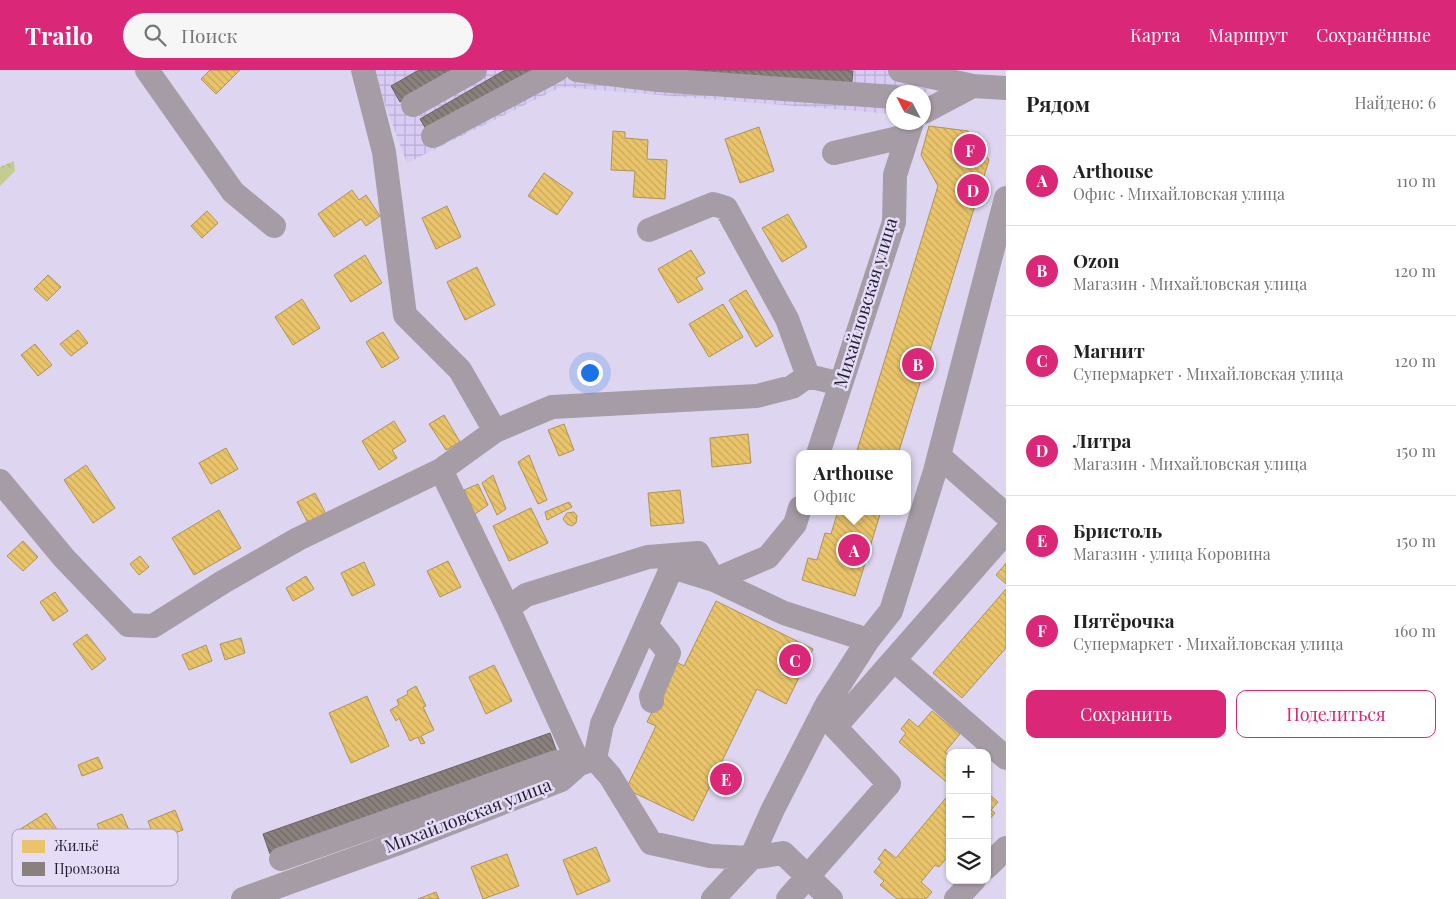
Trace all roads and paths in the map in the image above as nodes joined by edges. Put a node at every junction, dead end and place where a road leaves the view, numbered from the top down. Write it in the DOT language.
graph roads {
  1 [pos="148,70"];
  2 [pos="362,70"];
  3 [pos="475,70"];
  4 [pos="557,70"];
  5 [pos="577,70"];
  6 [pos="900,70"];
  7 [pos="922,73"];
  8 [pos="976,81"];
  9 [pos="913,85"];
  10 [pos="1006,88"];
  11 [pos="886,96"];
  12 [pos="413,105"];
  13 [pos="931,108"];
  14 [pos="907,130"];
  15 [pos="910,130"];
  16 [pos="433,136"];
  17 [pos="834,153"];
  18 [pos="1006,198"];
  19 [pos="274,226"];
  20 [pos="649,230"];
  21 [pos="808,376"];
  22 [pos="841,384"];
  23 [pos="495,431"];
  24 [pos="819,450"];
  25 [pos="939,456"];
  26 [pos="440,470"];
  27 [pos="0,482"];
  28 [pos="798,515"];
  29 [pos="1006,515"];
  30 [pos="1006,532"];
  31 [pos="714,580"];
  32 [pos="508,608"];
  33 [pos="647,626"];
  34 [pos="868,640"];
  35 [pos="894,660"];
  36 [pos="652,701"];
  37 [pos="1006,758"];
  38 [pos="587,761"];
  39 [pos="1006,848"];
  40 [pos="751,858"];
  41 [pos="281,859"];
  42 [pos="991,863"];
  43 [pos="807,877"];
  44 [pos="970,884"];
  45 [pos="243,899"];
  46 [pos="713,899"];
  47 [pos="788,899"];
  48 [pos="831,899"];
  49 [pos="956,899"];
  1 -- 19 [label="street"];
  2 -- 23 [label="street"];
  3 -- 12 [label="street"];
  4 -- 16 [label="street"];
  5 -- 11 [label="street"];
  6 -- 7 [label="street"];
  7 -- 8 [label="street"];
  7 -- 9 [label="street"];
  8 -- 10 [label="street"];
  8 -- 13 [label="street"];
  14 -- 17 [label="street"];
  15 -- 22 [label="street, Михайловская улица"];
  18 -- 25 [label="street"];
  20 -- 21 [label="street"];
  21 -- 22 [label="street"];
  21 -- 23 [label="street"];
  22 -- 24 [label="street, Михайловская улица"];
  23 -- 26 [label="street"];
  25 -- 29 [label="street"];
  25 -- 34 [label="street"];
  26 -- 27 [label="street"];
  26 -- 32 [label="street"];
  28 -- 31 [label="street"];
  30 -- 35 [label="street"];
  31 -- 32 [label="street"];
  31 -- 33 [label="street"];
  31 -- 34 [label="street"];
  32 -- 38 [label="street"];
  33 -- 36 [label="street"];
  33 -- 38 [label="street"];
  34 -- 40 [label="street"];
  35 -- 37 [label="street"];
  35 -- 43 [label="street"];
  38 -- 40 [label="street"];
  38 -- 41 [label="street"];
  38 -- 45 [label="street, Михайловская улица"];
  39 -- 42 [label="street"];
  40 -- 43 [label="street"];
  40 -- 46 [label="street"];
  43 -- 47 [label="street"];
  43 -- 48 [label="street"];
  44 -- 49 [label="street"];
}
